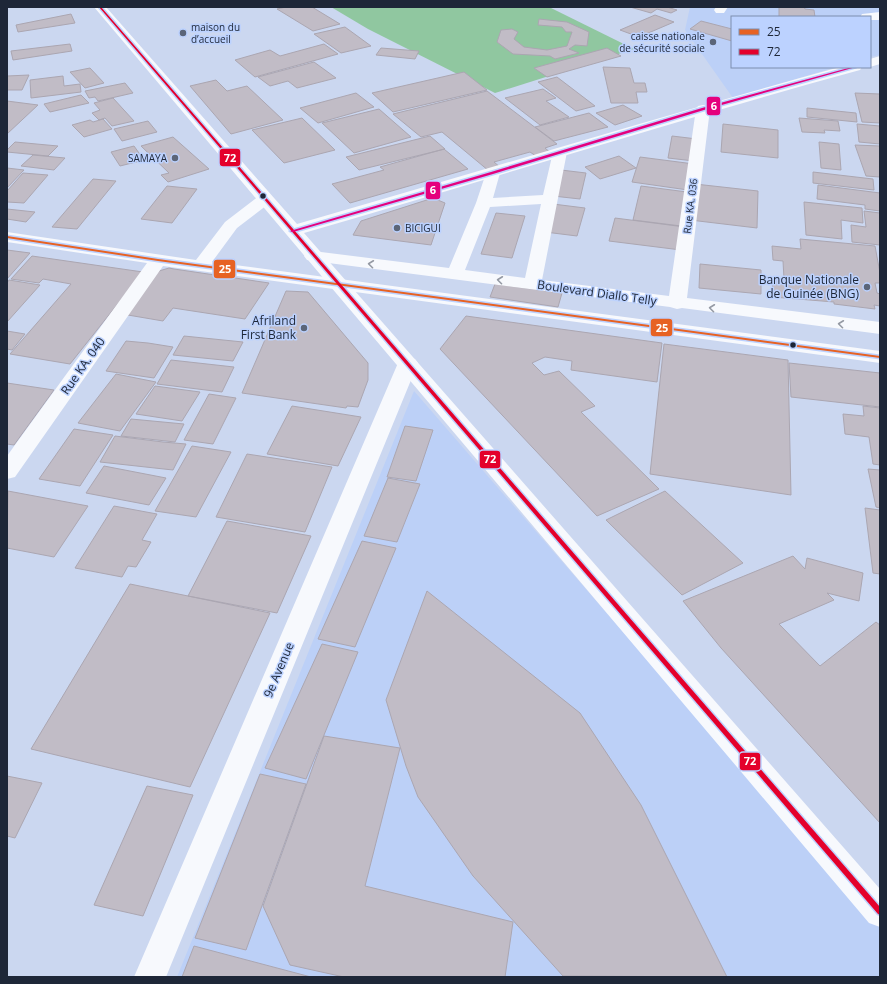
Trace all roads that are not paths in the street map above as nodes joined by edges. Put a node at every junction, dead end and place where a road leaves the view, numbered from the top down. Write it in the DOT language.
graph roads {
  1 [pos="100,7"];
  2 [pos="851,68"];
  3 [pos="703,109"];
  4 [pos="560,152"];
  5 [pos="492,173"];
  6 [pos="265,199"];
  7 [pos="550,199"];
  8 [pos="484,203"];
  9 [pos="292,231"];
  10 [pos="7,237"];
  11 [pos="313,256"];
  12 [pos="158,260"];
  13 [pos="201,266"];
  14 [pos="456,274"];
  15 [pos="337,283"];
  16 [pos="532,284"];
  17 [pos="677,304"];
  18 [pos="880,328"];
  19 [pos="880,357"];
  20 [pos="408,363"];
  21 [pos="7,472"];
  22 [pos="880,912"];
  23 [pos="150,977"];
  1 -- 6 [label="street"];
  2 -- 3 [label="street"];
  3 -- 4 [label="street"];
  3 -- 17 [label="street, Rue KA. 036"];
  4 -- 5 [label="street"];
  4 -- 7 [label="street"];
  5 -- 8 [label="street"];
  5 -- 9 [label="street"];
  6 -- 9 [label="street"];
  6 -- 13 [label="street"];
  7 -- 8 [label="street"];
  7 -- 16 [label="street"];
  8 -- 14 [label="street"];
  9 -- 11 [label="street"];
  10 -- 12 [label="street, Boulevard Diallo Telly"];
  14 -- 11 [label="street, Boulevard Diallo Telly, one-way"];
  11 -- 15 [label="street"];
  12 -- 13 [label="street, Boulevard Diallo Telly"];
  12 -- 21 [label="street, Rue KA. 040"];
  13 -- 15 [label="street, Boulevard Diallo Telly"];
  16 -- 14 [label="street, Boulevard Diallo Telly, one-way"];
  15 -- 19 [label="street, Boulevard Diallo Telly"];
  15 -- 20 [label="street"];
  16 -- 17 [label="street, Boulevard Diallo Telly"];
  18 -- 17 [label="street, Boulevard Diallo Telly, one-way"];
  20 -- 22 [label="street"];
  20 -- 23 [label="street, 9e Avenue"];
}
